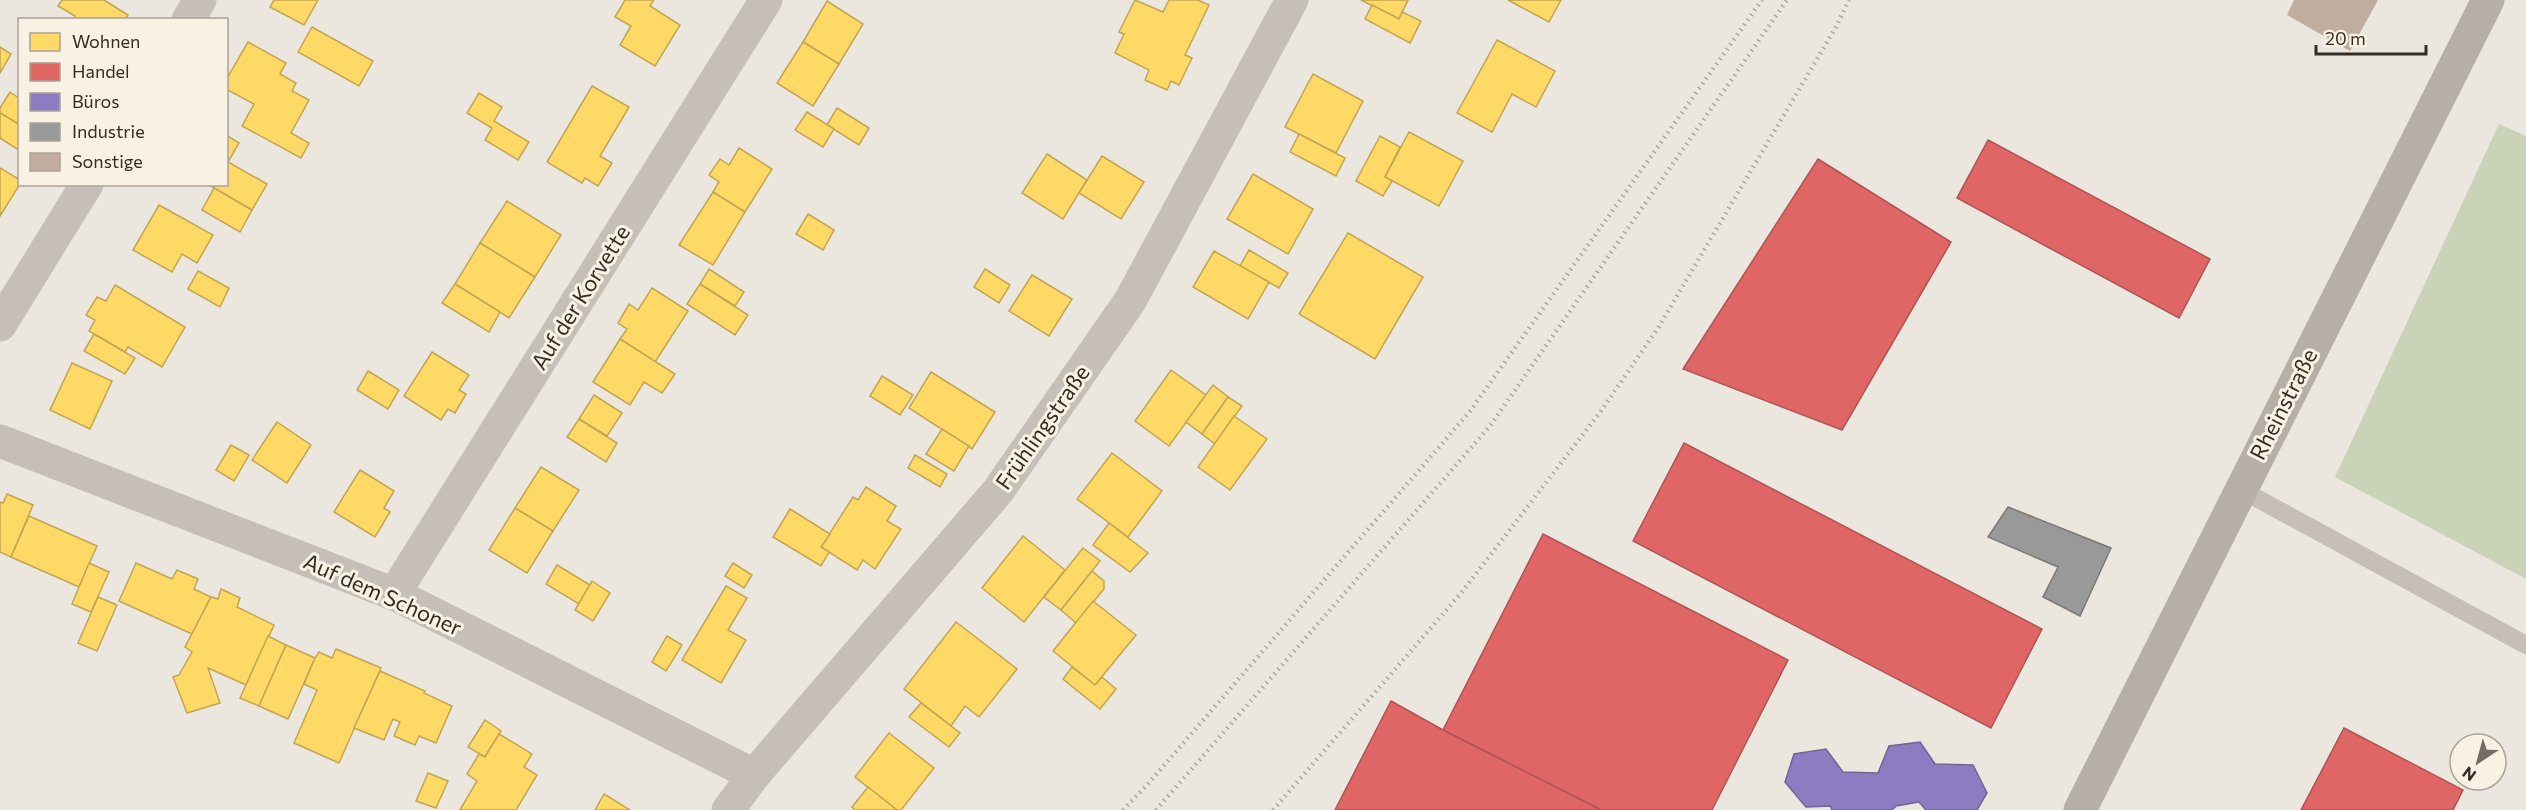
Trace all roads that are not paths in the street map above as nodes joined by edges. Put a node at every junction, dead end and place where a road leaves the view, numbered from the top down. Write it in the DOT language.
graph roads {
  1 [pos="200,0"];
  2 [pos="766,0"];
  3 [pos="1292,0"];
  4 [pos="2488,0"];
  5 [pos="189,18"];
  6 [pos="86,186"];
  7 [pos="0,326"];
  8 [pos="0,441"];
  9 [pos="2240,489"];
  10 [pos="394,594"];
  11 [pos="2526,645"];
  12 [pos="754,775"];
  13 [pos="728,810"];
  14 [pos="2080,810"];
  1 -- 5 [label="street"];
  2 -- 10 [label="street, Auf der Korvette"];
  3 -- 12 [label="street, Frühlingstraße"];
  4 -- 9 [label="main road, Rheinstraße"];
  6 -- 7 [label="street"];
  8 -- 10 [label="street, Auf dem Schoner"];
  9 -- 11 [label="lane"];
  9 -- 14 [label="main road, Rheinstraße"];
  10 -- 12 [label="street, Auf dem Schoner"];
  12 -- 13 [label="street, Frühlingstraße"];
}
